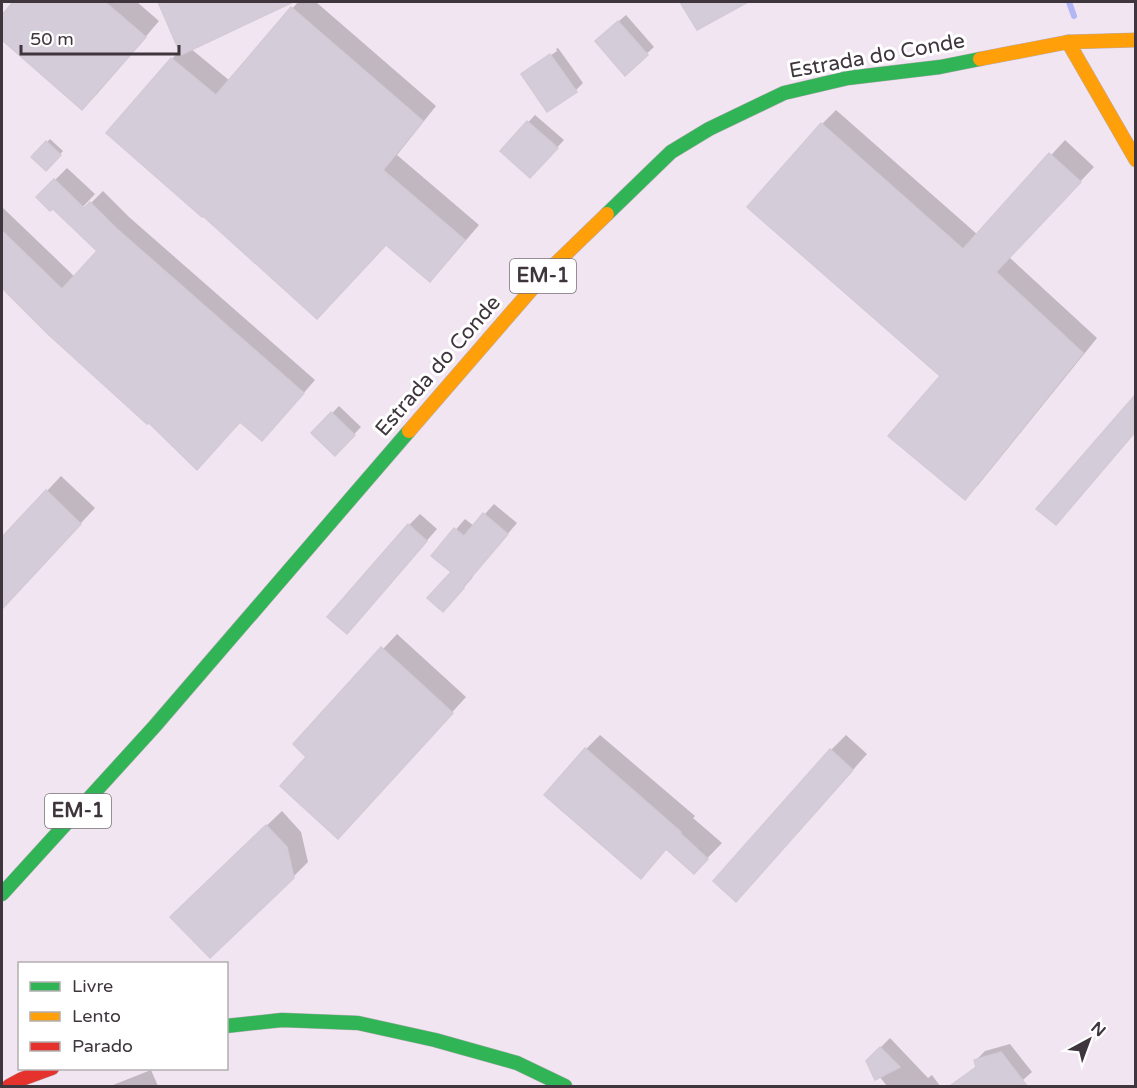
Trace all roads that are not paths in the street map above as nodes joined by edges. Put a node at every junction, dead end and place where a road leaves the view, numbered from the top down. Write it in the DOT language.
graph roads {
  1 [pos="1133,40"];
  2 [pos="1068,42"];
  3 [pos="1136,160"];
  4 [pos="2,894"];
  5 [pos="228,1026"];
  6 [pos="47,1070"];
  7 [pos="9,1086"];
  8 [pos="565,1086"];
  1 -- 2 [label="main road, Estrada do Conde / EM-1"];
  2 -- 3 [label="main road"];
  2 -- 4 [label="main road, Estrada do Conde / EM-1"];
  5 -- 8 [label="main road"];
  6 -- 7 [label="main road"];
}
